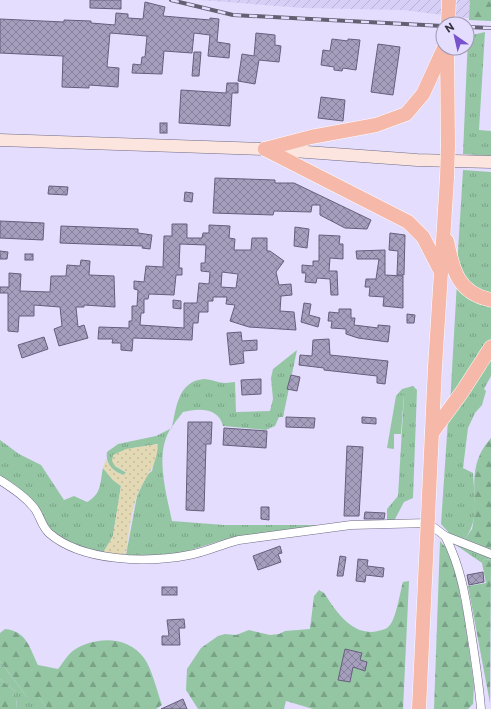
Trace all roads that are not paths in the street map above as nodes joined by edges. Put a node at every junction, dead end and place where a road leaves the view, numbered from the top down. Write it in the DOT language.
graph roads {
  1 [pos="449,0"];
  2 [pos="448,16"];
  3 [pos="442,56"];
  4 [pos="446,56"];
  5 [pos="0,140"];
  6 [pos="265,149"];
  7 [pos="491,162"];
  8 [pos="444,223"];
  9 [pos="440,270"];
  10 [pos="491,300"];
  11 [pos="491,347"];
  12 [pos="432,433"];
  13 [pos="0,480"];
  14 [pos="428,523"];
  15 [pos="445,536"];
  16 [pos="491,554"];
  17 [pos="419,709"];
  18 [pos="481,709"];
  1 -- 2 [label="highway"];
  3 -- 6 [label="highway"];
  4 -- 8 [label="highway, bridge"];
  5 -- 6 [label="main road"];
  6 -- 7 [label="main road"];
  6 -- 9 [label="highway"];
  8 -- 9 [label="highway"];
  8 -- 10 [label="highway"];
  9 -- 12 [label="highway"];
  11 -- 12 [label="highway"];
  12 -- 14 [label="highway"];
  13 -- 14 [label="street"];
  14 -- 15 [label="street"];
  14 -- 17 [label="highway"];
  15 -- 16 [label="street"];
  15 -- 18 [label="street"];
}
